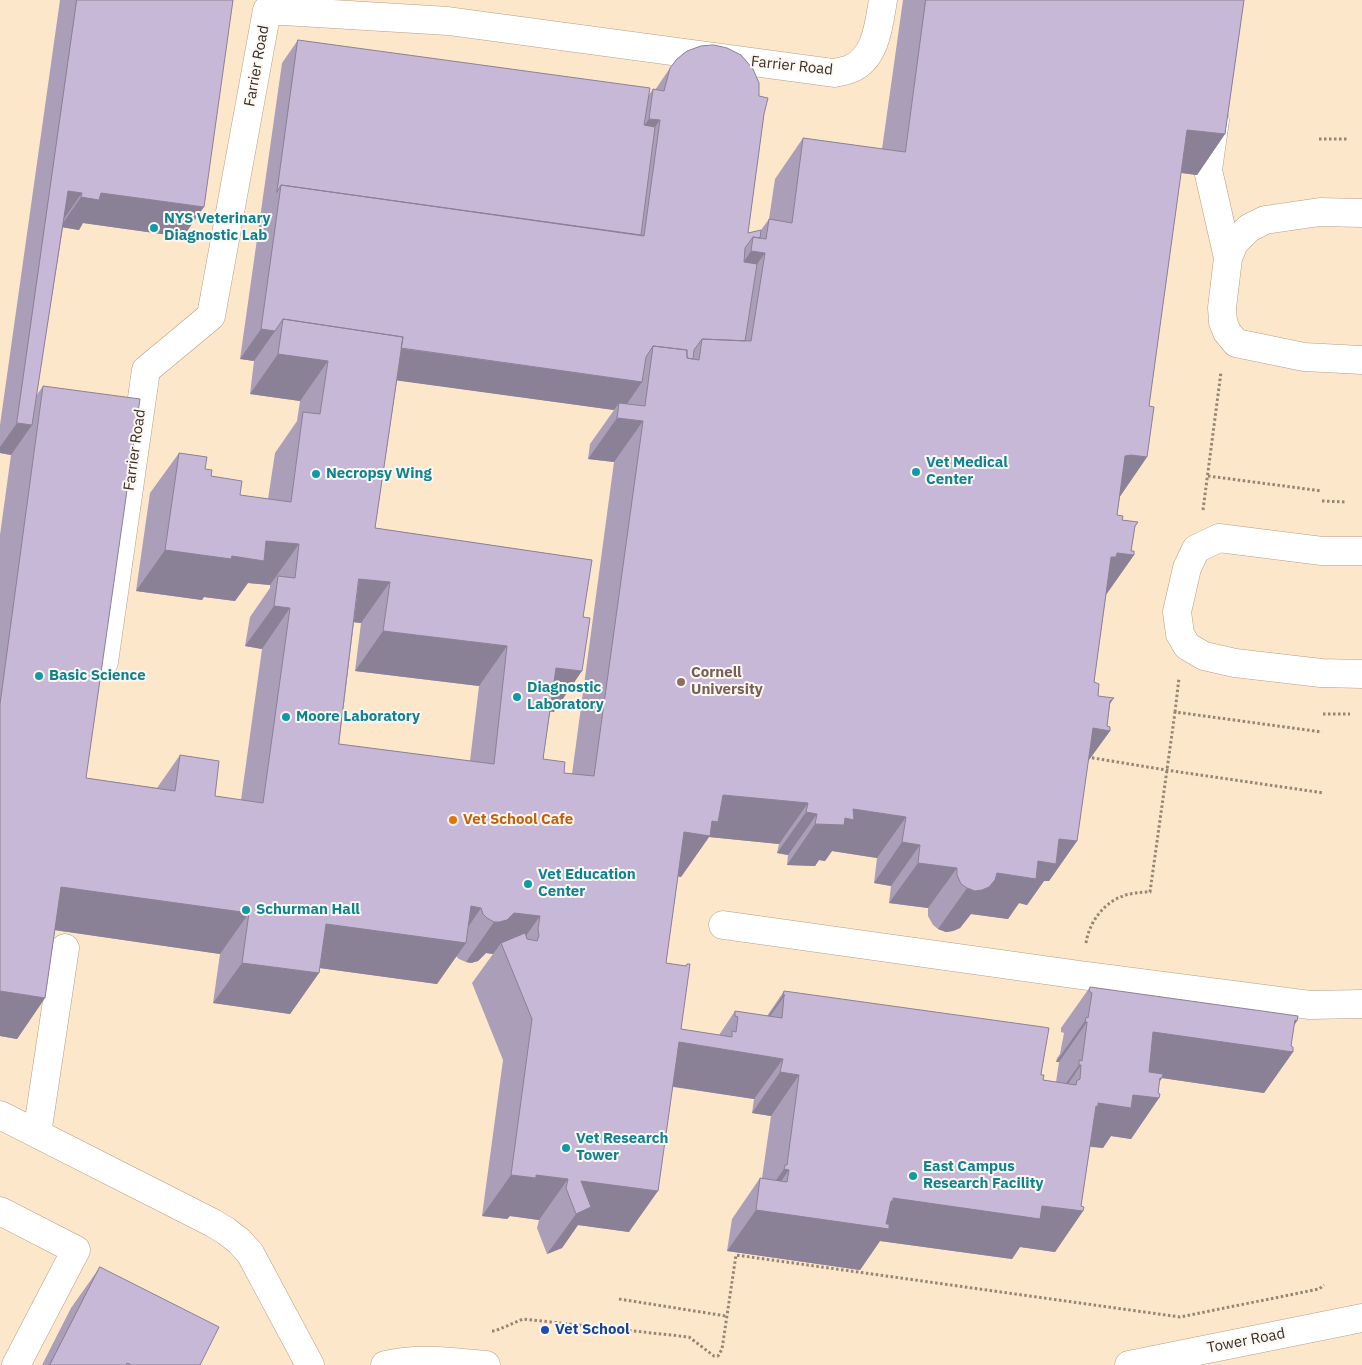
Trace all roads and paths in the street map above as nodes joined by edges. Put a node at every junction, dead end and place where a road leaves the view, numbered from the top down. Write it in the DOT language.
graph roads {
  1 [pos="882,0"];
  2 [pos="1219,94"];
  3 [pos="1319,139"];
  4 [pos="1347,139"];
  5 [pos="1362,213"];
  6 [pos="1228,258"];
  7 [pos="1362,360"];
  8 [pos="1208,476"];
  9 [pos="1322,491"];
  10 [pos="1322,501"];
  11 [pos="1347,502"];
  12 [pos="1362,551"];
  13 [pos="104,662"];
  14 [pos="1362,674"];
  15 [pos="1323,714"];
  16 [pos="1350,714"];
  17 [pos="1322,732"];
  18 [pos="1080,756"];
  19 [pos="1166,770"];
  20 [pos="1324,793"];
  21 [pos="723,925"];
  22 [pos="65,948"];
  23 [pos="1080,976"];
  24 [pos="1362,1004"];
  25 [pos="0,1115"];
  26 [pos="37,1134"];
  27 [pos="0,1211"];
  28 [pos="1324,1285"];
  29 [pos="619,1300"];
  30 [pos="726,1316"];
  31 [pos="1362,1318"];
  32 [pos="488,1331"];
  33 [pos="16,1365"];
  34 [pos="310,1365"];
  35 [pos="385,1365"];
  36 [pos="486,1365"];
  37 [pos="1129,1365"];
  1 -- 13 [label="street, Farrier Road"];
  2 -- 6 [label="street"];
  3 -- 4 [label="path"];
  5 -- 6 [label="street"];
  6 -- 7 [label="street"];
  8 -- 9 [label="path"];
  10 -- 11 [label="path"];
  12 -- 14 [label="street"];
  15 -- 16 [label="path"];
  17 -- 19 [label="path"];
  18 -- 19 [label="path"];
  19 -- 20 [label="path"];
  19 -- 23 [label="path"];
  21 -- 23 [label="street"];
  22 -- 26 [label="street"];
  23 -- 24 [label="street"];
  25 -- 26 [label="street"];
  26 -- 34 [label="street"];
  27 -- 33 [label="street"];
  28 -- 30 [label="path"];
  29 -- 30 [label="path"];
  30 -- 32 [label="path"];
  31 -- 37 [label="street, Tower Road"];
  35 -- 36 [label="street"];
}
